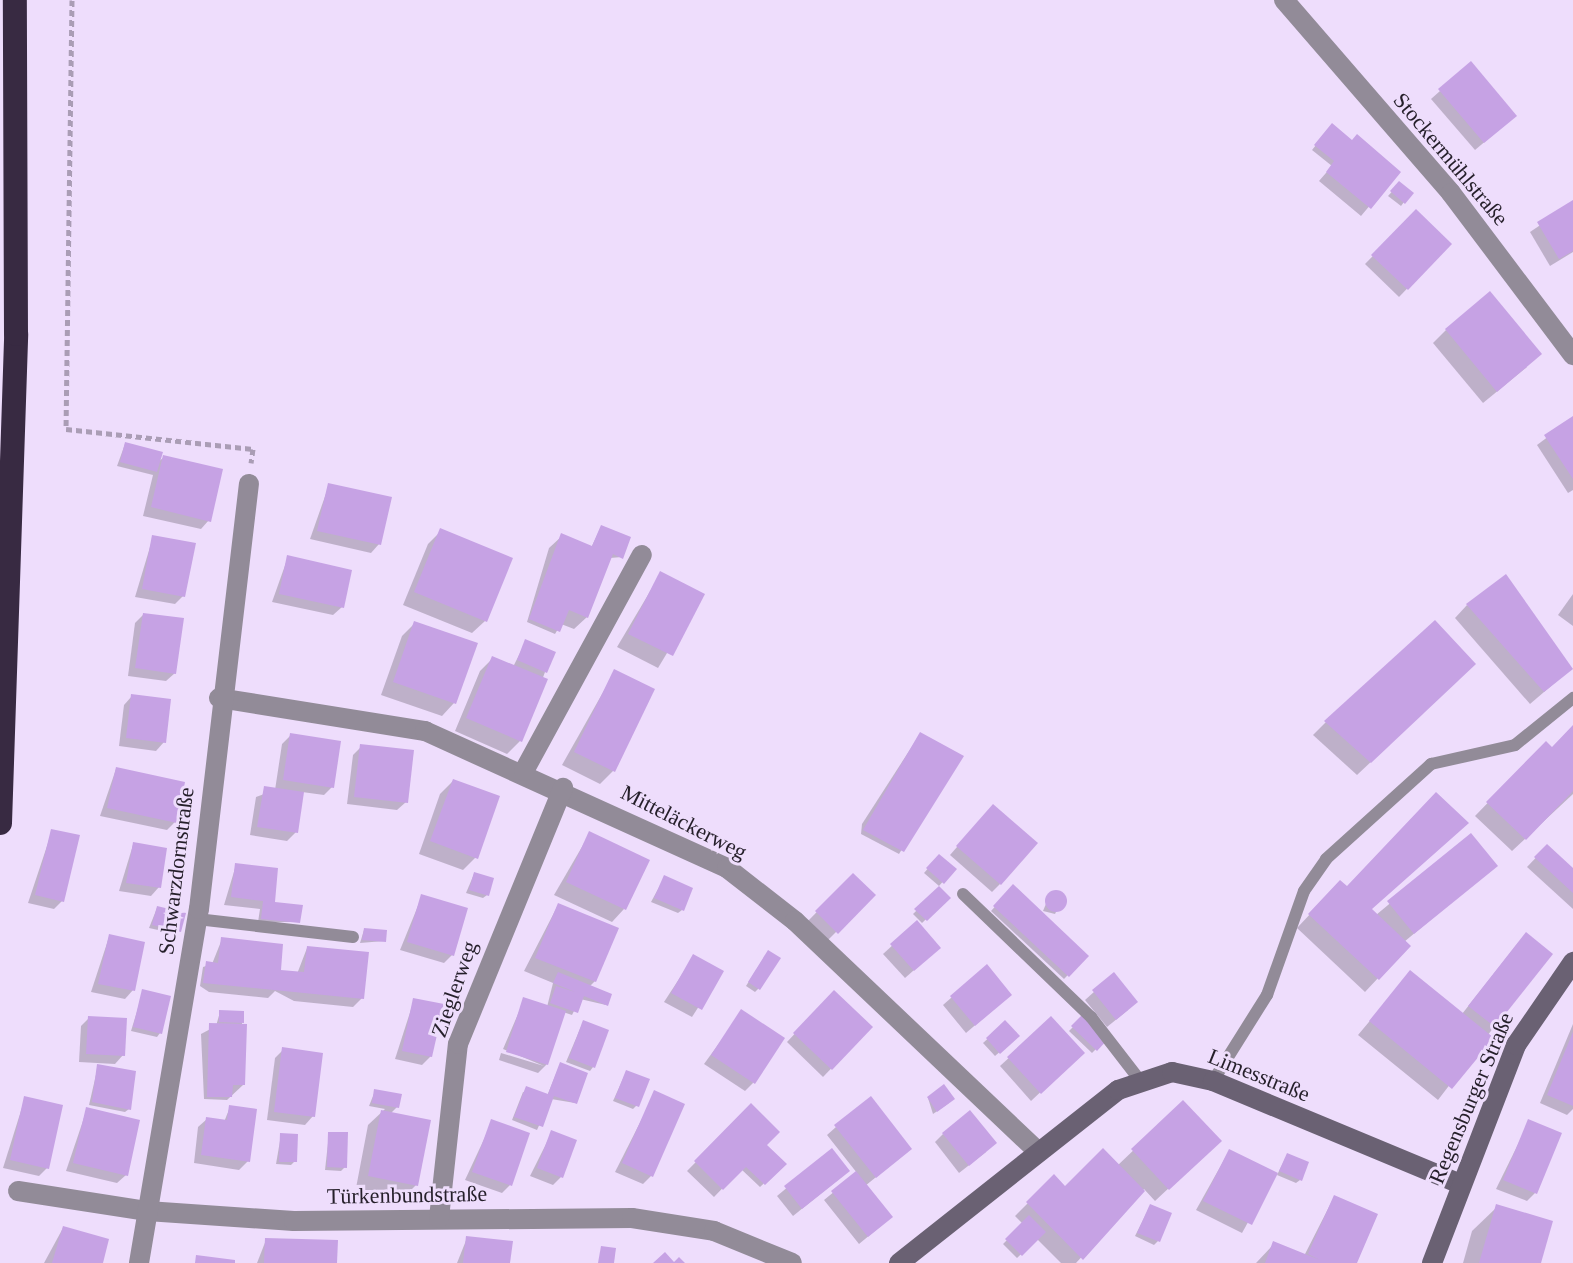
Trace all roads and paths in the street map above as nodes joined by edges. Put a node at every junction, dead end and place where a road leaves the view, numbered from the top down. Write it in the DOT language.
graph roads {
  1 [pos="15,0"];
  2 [pos="72,0"];
  3 [pos="1284,0"];
  4 [pos="1573,355"];
  5 [pos="249,484"];
  6 [pos="642,555"];
  7 [pos="219,698"];
  8 [pos="1573,698"];
  9 [pos="524,771"];
  10 [pos="563,788"];
  11 [pos="0,823"];
  12 [pos="963,894"];
  13 [pos="197,919"];
  14 [pos="353,937"];
  15 [pos="1573,962"];
  16 [pos="1139,1079"];
  17 [pos="1213,1081"];
  18 [pos="1038,1152"];
  19 [pos="1460,1184"];
  20 [pos="18,1191"];
  21 [pos="147,1211"];
  22 [pos="439,1218"];
  23 [pos="139,1263"];
  24 [pos="792,1263"];
  25 [pos="899,1263"];
  26 [pos="1432,1263"];
  1 -- 11 [label="highway"];
  2 -- 5 [label="path"];
  3 -- 4 [label="street, Stockermühlstraße"];
  5 -- 7 [label="street, Schwarzdornstraße"];
  6 -- 9 [label="street"];
  7 -- 9 [label="street, Mitteläckerweg"];
  7 -- 13 [label="street, Schwarzdornstraße"];
  8 -- 17 [label="lane"];
  9 -- 10 [label="street, Mitteläckerweg"];
  10 -- 18 [label="street, Mitteläckerweg"];
  10 -- 22 [label="street, Zieglerweg"];
  12 -- 16 [label="lane"];
  13 -- 14 [label="lane"];
  13 -- 21 [label="street, Schwarzdornstraße"];
  15 -- 19 [label="street, Regensburger Straße"];
  16 -- 17 [label="street, Limesstraße"];
  16 -- 18 [label="street, Limesstraße"];
  17 -- 19 [label="street, Limesstraße"];
  18 -- 25 [label="street, Limesstraße"];
  19 -- 26 [label="street, Regensburger Straße"];
  20 -- 21 [label="street, Türkenbundstraße"];
  21 -- 22 [label="street, Türkenbundstraße"];
  21 -- 23 [label="street, Schwarzdornstraße"];
  22 -- 24 [label="street, Türkenbundstraße"];
}
